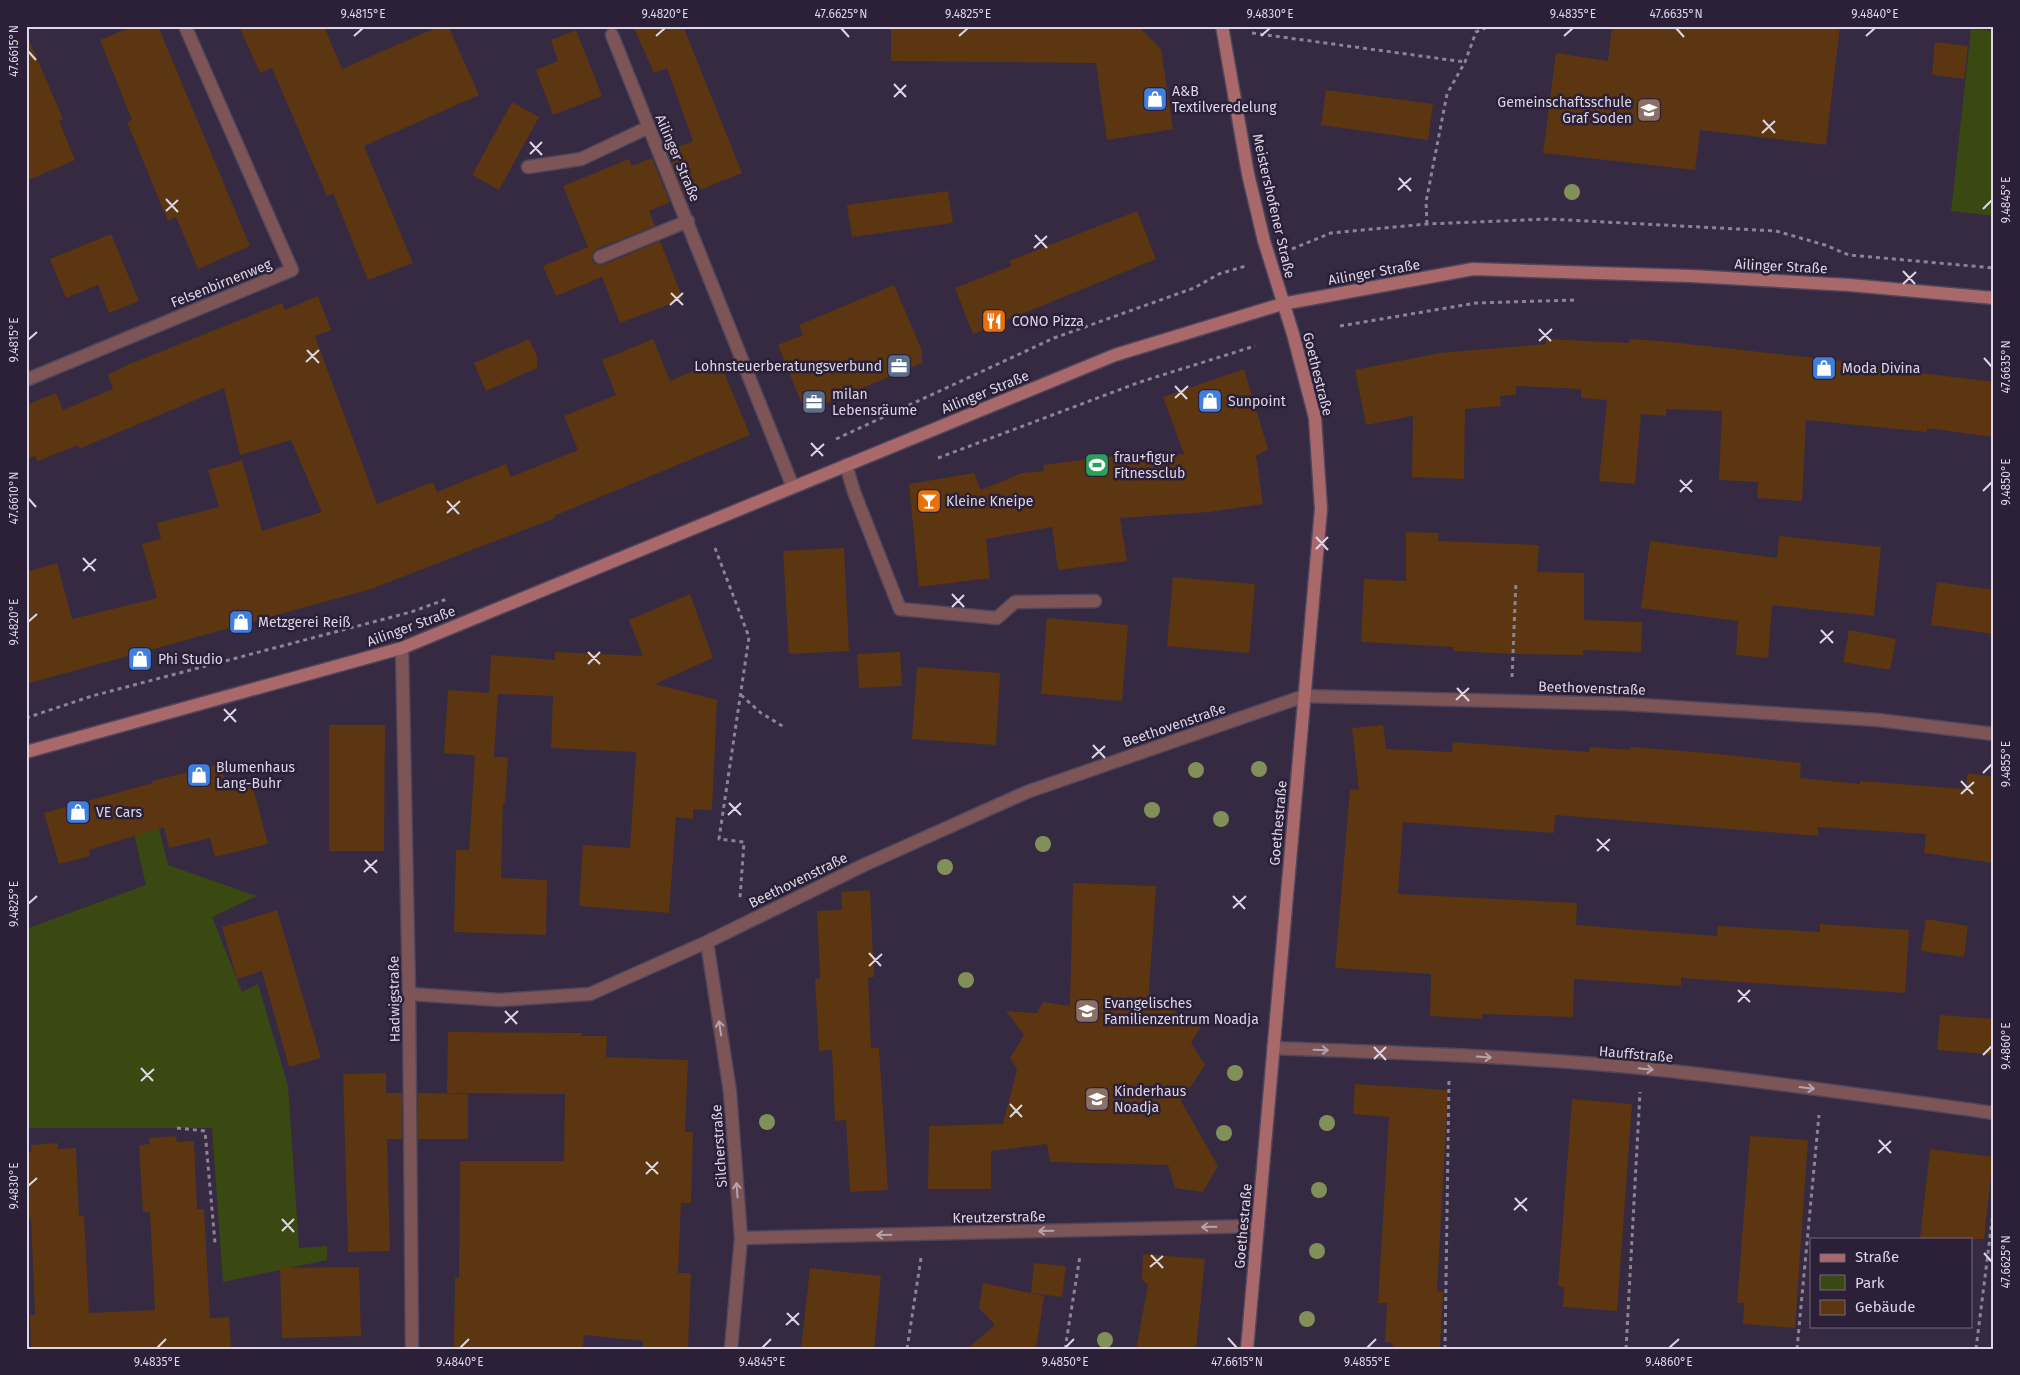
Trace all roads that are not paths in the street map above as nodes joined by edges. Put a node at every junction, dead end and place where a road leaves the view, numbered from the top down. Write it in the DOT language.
graph roads {
  1 [pos="185,26"];
  2 [pos="1222,26"];
  3 [pos="612,35"];
  4 [pos="649,126"];
  5 [pos="528,167"];
  6 [pos="688,221"];
  7 [pos="600,257"];
  8 [pos="1994,298"];
  9 [pos="1282,304"];
  10 [pos="26,380"];
  11 [pos="846,465"];
  12 [pos="793,487"];
  13 [pos="1095,601"];
  14 [pos="402,648"];
  15 [pos="1304,696"];
  16 [pos="1994,734"];
  17 [pos="26,752"];
  18 [pos="707,942"];
  19 [pos="409,994"];
  20 [pos="1273,1048"];
  21 [pos="1994,1113"];
  22 [pos="1258,1226"];
  23 [pos="741,1238"];
  24 [pos="412,1349"];
  25 [pos="731,1349"];
  26 [pos="1247,1349"];
  1 -- 10 [label="street, Felsenbirnenweg"];
  2 -- 9 [label="main road, Meistershofener Straße"];
  3 -- 4 [label="street, Ailinger Straße"];
  4 -- 5 [label="street"];
  4 -- 6 [label="street, Ailinger Straße"];
  6 -- 7 [label="street"];
  6 -- 12 [label="street, Ailinger Straße"];
  8 -- 9 [label="main road, Ailinger Straße"];
  9 -- 11 [label="main road, Ailinger Straße"];
  9 -- 15 [label="main road, Goethestraße"];
  11 -- 12 [label="main road, Ailinger Straße"];
  11 -- 13 [label="street"];
  12 -- 14 [label="main road, Ailinger Straße"];
  14 -- 17 [label="main road, Ailinger Straße"];
  14 -- 19 [label="street, Hadwigstraße"];
  15 -- 16 [label="street, Beethovenstraße"];
  15 -- 18 [label="street, Beethovenstraße"];
  15 -- 20 [label="main road, Goethestraße"];
  18 -- 19 [label="street, Beethovenstraße"];
  23 -- 18 [label="street, Silcherstraße, one-way"];
  19 -- 24 [label="street, Hadwigstraße"];
  20 -- 21 [label="street, Hauffstraße, one-way"];
  20 -- 22 [label="main road, Goethestraße"];
  22 -- 23 [label="street, Kreutzerstraße, one-way"];
  22 -- 26 [label="main road, Goethestraße"];
  23 -- 25 [label="street, Silcherstraße"];
}
